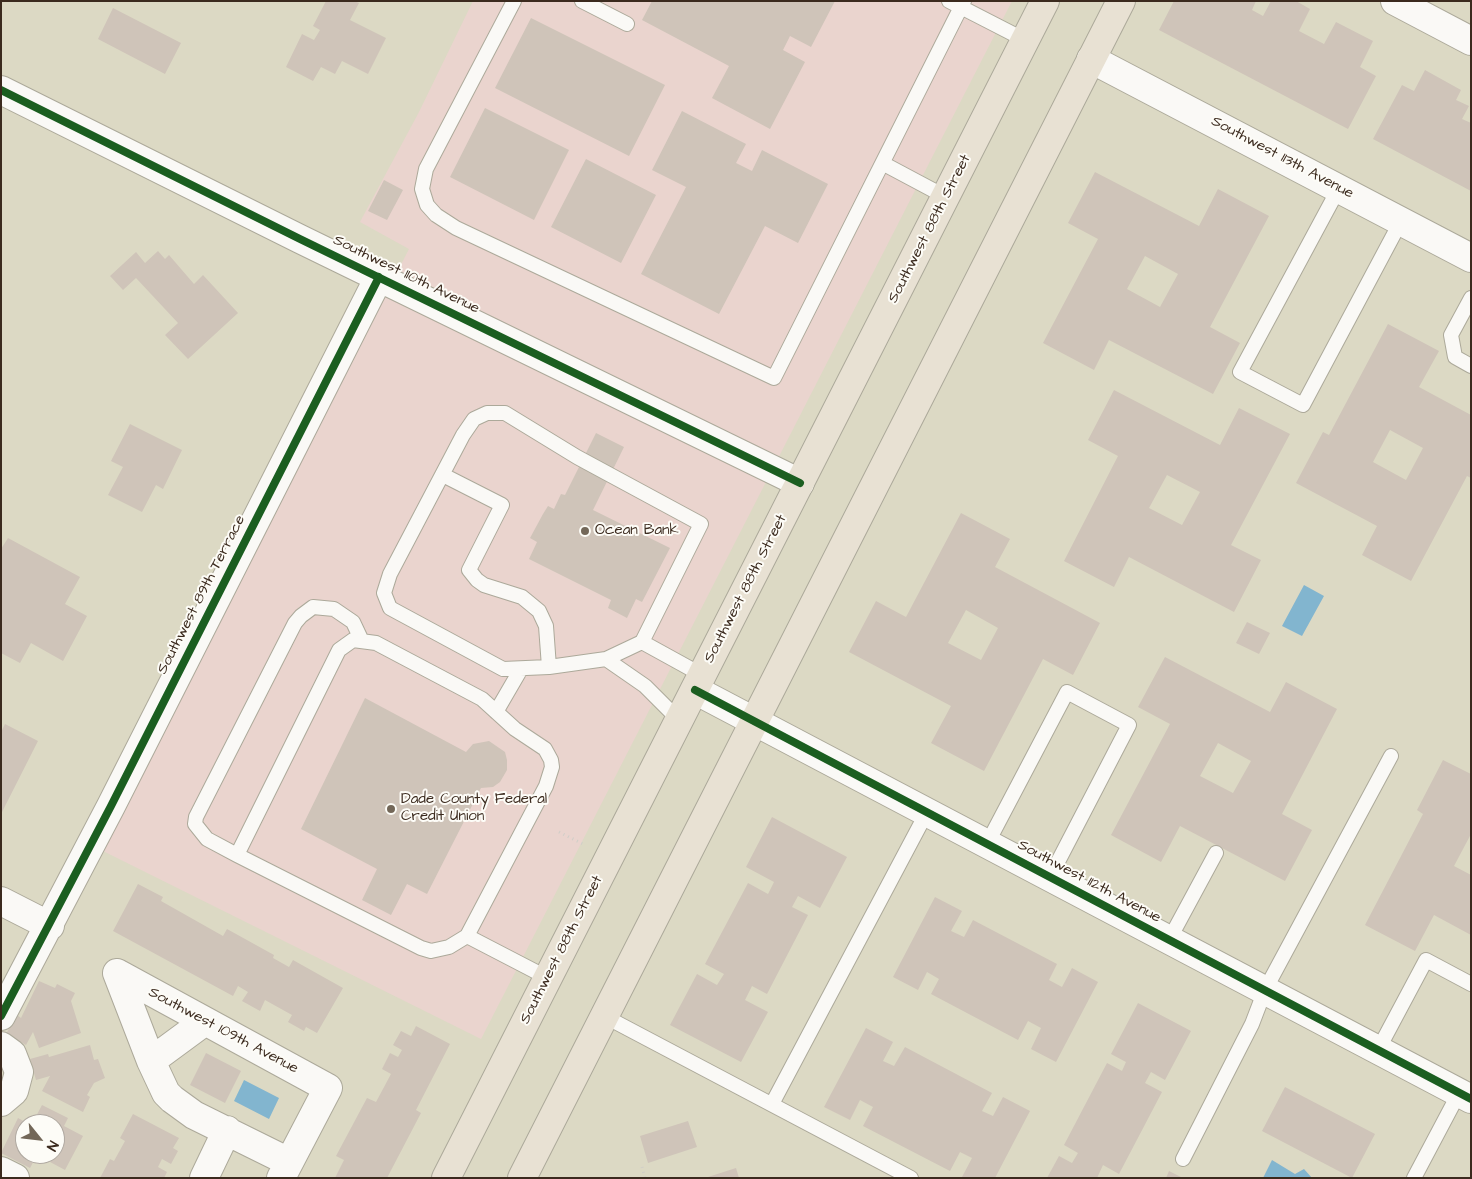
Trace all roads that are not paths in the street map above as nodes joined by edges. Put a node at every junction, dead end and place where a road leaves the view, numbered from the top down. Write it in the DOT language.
graph roads {
  1 [pos="514,1"];
  2 [pos="582,1"];
  3 [pos="1045,1"];
  4 [pos="1121,1"];
  5 [pos="1395,1"];
  6 [pos="958,3"];
  7 [pos="627,24"];
  8 [pos="1025,40"];
  9 [pos="1471,41"];
  10 [pos="1092,58"];
  11 [pos="1,90"];
  12 [pos="884,164"];
  13 [pos="1339,188"];
  14 [pos="946,197"];
  15 [pos="1401,221"];
  16 [pos="1471,258"];
  17 [pos="379,277"];
  18 [pos="1471,298"];
  19 [pos="1471,366"];
  20 [pos="444,475"];
  21 [pos="800,482"];
  22 [pos="362,640"];
  23 [pos="642,642"];
  24 [pos="606,659"];
  25 [pos="550,667"];
  26 [pos="521,669"];
  27 [pos="698,682"];
  28 [pos="496,712"];
  29 [pos="679,720"];
  30 [pos="754,721"];
  31 [pos="1391,756"];
  32 [pos="927,812"];
  33 [pos="987,844"];
  34 [pos="1216,853"];
  35 [pos="237,855"];
  36 [pos="1050,877"];
  37 [pos="1,902"];
  38 [pos="50,926"];
  39 [pos="467,936"];
  40 [pos="1169,940"];
  41 [pos="548,978"];
  42 [pos="1471,984"];
  43 [pos="1265,990"];
  44 [pos="1,1016"];
  45 [pos="604,1016"];
  46 [pos="204,1022"];
  47 [pos="1,1046"];
  48 [pos="1378,1050"];
  49 [pos="151,1061"];
  50 [pos="1465,1096"];
  51 [pos="1,1102"];
  52 [pos="772,1104"];
  53 [pos="227,1130"];
  54 [pos="1183,1159"];
  55 [pos="285,1170"];
  56 [pos="1,1171"];
  57 [pos="15,1178"];
  58 [pos="204,1178"];
  59 [pos="446,1178"];
  60 [pos="522,1178"];
  61 [pos="910,1178"];
  62 [pos="1414,1178"];
  1 -- 12 [label="lane"];
  2 -- 7 [label="lane"];
  3 -- 8 [label="main road, Southwest 88th Street"];
  4 -- 10 [label="main road"];
  5 -- 9 [label="street"];
  6 -- 8 [label="lane"];
  6 -- 12 [label="lane"];
  8 -- 14 [label="main road, Southwest 88th Street"];
  10 -- 13 [label="street, Southwest 113th Avenue"];
  10 -- 30 [label="main road"];
  11 -- 17 [label="street, Southwest 110th Avenue"];
  12 -- 14 [label="lane"];
  13 -- 15 [label="street, Southwest 113th Avenue"];
  13 -- 15 [label="lane"];
  14 -- 21 [label="main road, Southwest 88th Street"];
  15 -- 16 [label="street, Southwest 113th Avenue"];
  17 -- 21 [label="street, Southwest 110th Avenue"];
  17 -- 38 [label="street, Southwest 89th Terrace"];
  18 -- 19 [label="lane"];
  20 -- 23 [label="lane"];
  20 -- 25 [label="lane"];
  20 -- 26 [label="lane"];
  21 -- 27 [label="main road, Southwest 88th Street"];
  22 -- 28 [label="lane"];
  22 -- 35 [label="lane"];
  22 -- 35 [label="lane"];
  23 -- 24 [label="lane"];
  23 -- 27 [label="lane"];
  24 -- 25 [label="lane"];
  24 -- 29 [label="lane"];
  25 -- 26 [label="lane"];
  26 -- 28 [label="lane"];
  27 -- 29 [label="main road, Southwest 88th Street"];
  27 -- 30 [label="street, Southwest 112th Avenue"];
  28 -- 39 [label="lane"];
  29 -- 41 [label="main road, Southwest 88th Street"];
  30 -- 32 [label="street, Southwest 112th Avenue"];
  30 -- 45 [label="main road"];
  31 -- 43 [label="lane"];
  32 -- 33 [label="street, Southwest 112th Avenue"];
  32 -- 52 [label="lane"];
  33 -- 36 [label="street, Southwest 112th Avenue"];
  33 -- 36 [label="lane"];
  34 -- 40 [label="lane"];
  35 -- 39 [label="lane"];
  36 -- 40 [label="street, Southwest 112th Avenue"];
  37 -- 38 [label="street"];
  38 -- 44 [label="street, Southwest 89th Terrace"];
  39 -- 41 [label="lane"];
  40 -- 43 [label="street, Southwest 112th Avenue"];
  41 -- 59 [label="main road, Southwest 88th Street"];
  42 -- 48 [label="lane"];
  43 -- 48 [label="street, Southwest 112th Avenue"];
  43 -- 54 [label="lane"];
  45 -- 52 [label="lane"];
  45 -- 60 [label="main road"];
  46 -- 49 [label="street"];
  46 -- 49 [label="street, Southwest 109th Avenue"];
  46 -- 55 [label="street, Southwest 109th Avenue"];
  47 -- 51 [label="street"];
  48 -- 50 [label="street, Southwest 112th Avenue"];
  49 -- 53 [label="street"];
  50 -- 62 [label="lane"];
  52 -- 61 [label="lane"];
  53 -- 55 [label="street"];
  53 -- 58 [label="street"];
  56 -- 57 [label="street"];
}
